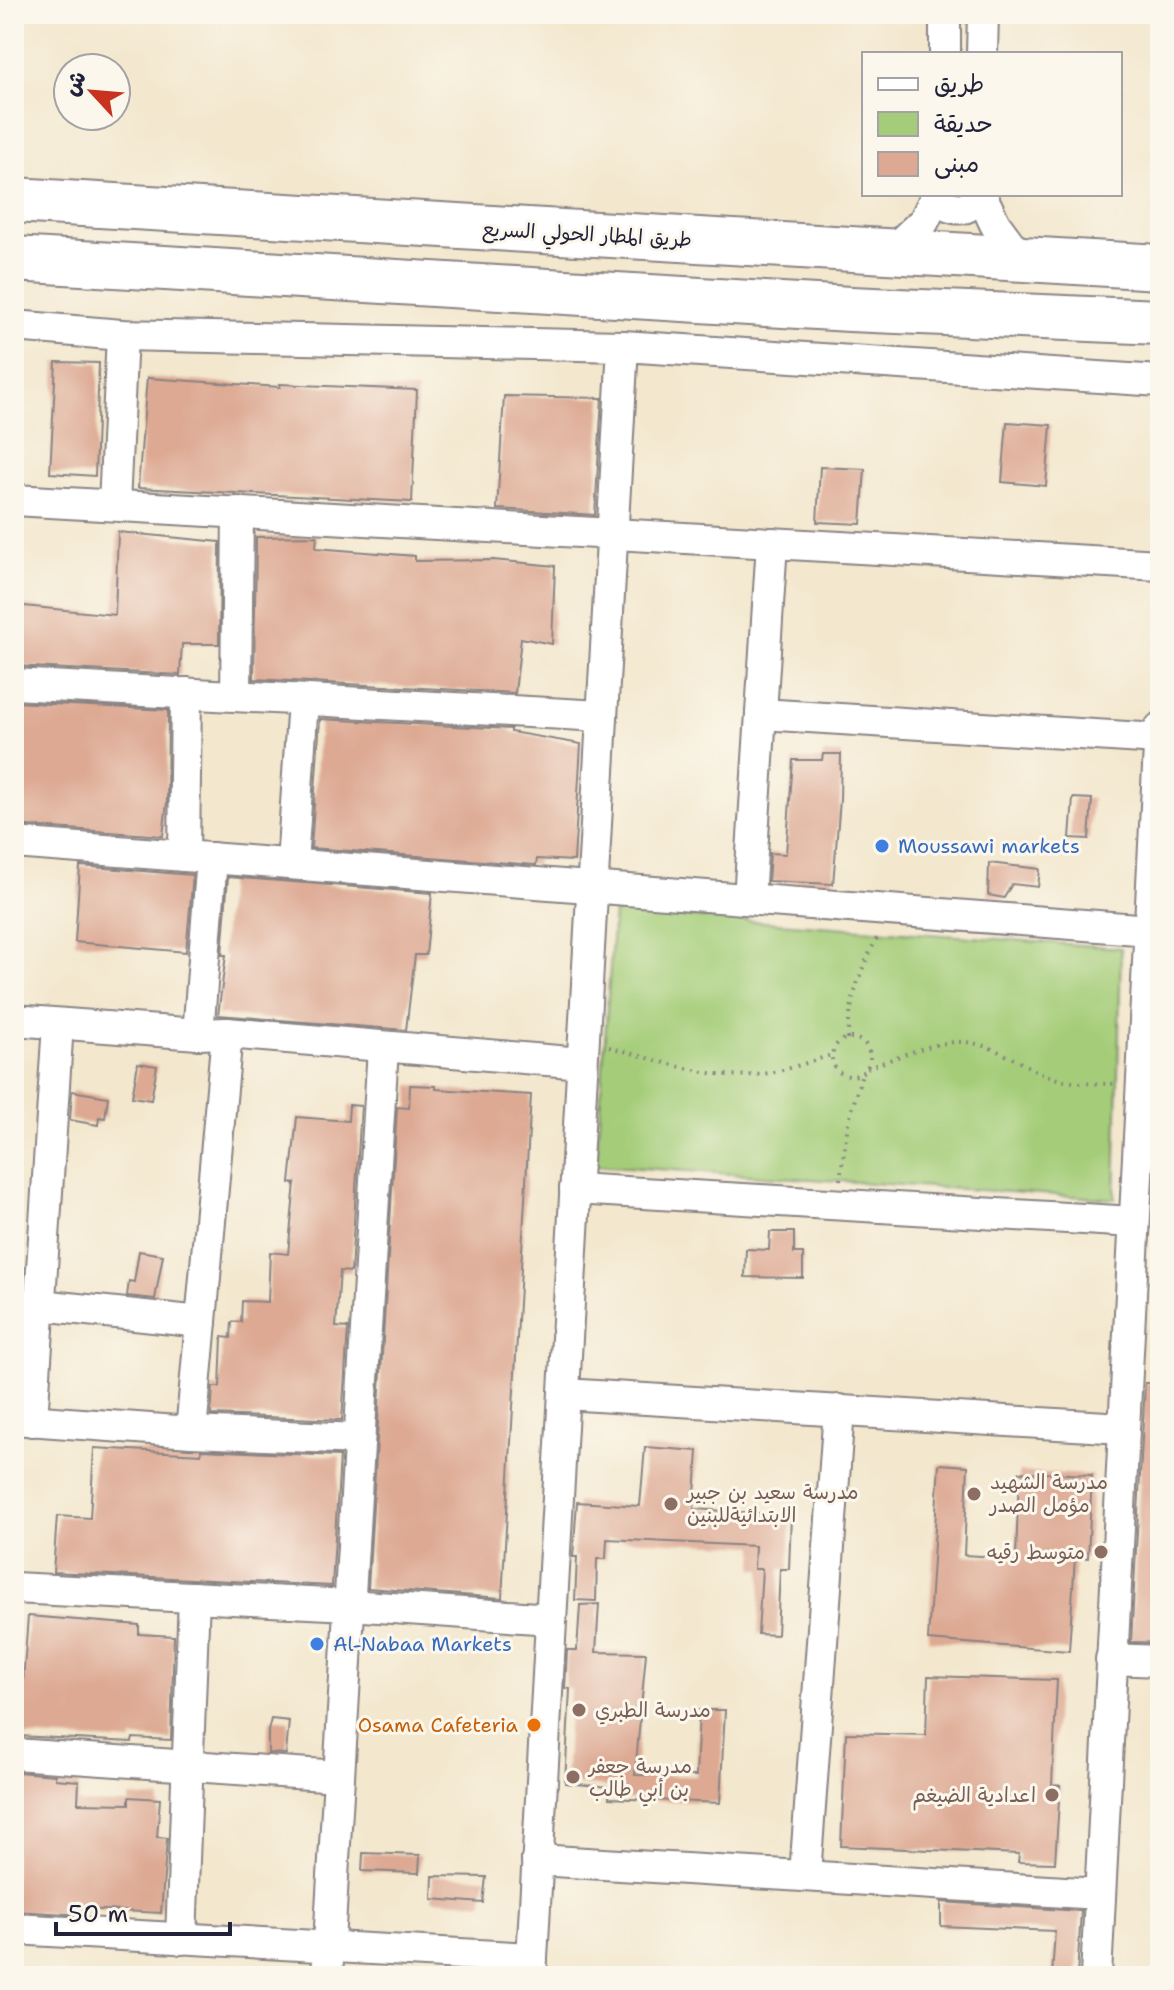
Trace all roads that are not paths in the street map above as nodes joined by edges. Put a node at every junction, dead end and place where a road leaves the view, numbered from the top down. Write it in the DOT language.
graph roads {
  1 [pos="945,14"];
  2 [pos="983,14"];
  3 [pos="945,52"];
  4 [pos="982,52"];
  5 [pos="936,196"];
  6 [pos="937,196"];
  7 [pos="979,196"];
  8 [pos="981,196"];
  9 [pos="14,200"];
  10 [pos="734,242"];
  11 [pos="874,251"];
  12 [pos="1020,258"];
  13 [pos="14,259"];
  14 [pos="1160,267"];
  15 [pos="720,300"];
  16 [pos="850,309"];
  17 [pos="1160,322"];
  18 [pos="14,326"];
  19 [pos="122,335"];
  20 [pos="623,346"];
  21 [pos="1160,381"];
  22 [pos="14,500"];
  23 [pos="114,505"];
  24 [pos="238,512"];
  25 [pos="612,534"];
  26 [pos="772,543"];
  27 [pos="1160,565"];
  28 [pos="14,684"];
  29 [pos="186,693"];
  30 [pos="236,696"];
  31 [pos="303,700"];
  32 [pos="761,714"];
  33 [pos="602,716"];
  34 [pos="1160,728"];
  35 [pos="1159,739"];
  36 [pos="14,843"];
  37 [pos="198,857"];
  38 [pos="292,864"];
  39 [pos="592,887"];
  40 [pos="749,899"];
  41 [pos="1150,930"];
  42 [pos="14,1020"];
  43 [pos="58,1024"];
  44 [pos="213,1033"];
  45 [pos="383,1048"];
  46 [pos="583,1051"];
  47 [pos="1148,1100"];
  48 [pos="575,1189"];
  49 [pos="1134,1222"];
  50 [pos="40,1305"];
  51 [pos="201,1322"];
  52 [pos="564,1394"];
  53 [pos="839,1410"];
  54 [pos="23,1420"];
  55 [pos="1123,1428"];
  56 [pos="191,1432"];
  57 [pos="359,1439"];
  58 [pos="14,1588"];
  59 [pos="194,1597"];
  60 [pos="349,1605"];
  61 [pos="551,1619"];
  62 [pos="1111,1659"];
  63 [pos="1160,1661"];
  64 [pos="14,1754"];
  65 [pos="188,1766"];
  66 [pos="339,1776"];
  67 [pos="537,1860"];
  68 [pos="805,1875"];
  69 [pos="1099,1894"];
  70 [pos="14,1929"];
  71 [pos="181,1939"];
  72 [pos="328,1962"];
  73 [pos="532,1967"];
  74 [pos="1096,1976"];
  1 -- 3 [label="street"];
  2 -- 4 [label="street"];
  5 -- 11 [label="street"];
  6 -- 7 [label="street"];
  8 -- 12 [label="street"];
  9 -- 10 [label="highway, طريق المطار الحولي السريع"];
  10 -- 11 [label="highway, طريق المطار الحولي السريع"];
  10 -- 15 [label="highway"];
  11 -- 12 [label="highway, طريق المطار الحولي السريع"];
  11 -- 16 [label="highway"];
  12 -- 14 [label="highway, طريق المطار الحولي السريع"];
  13 -- 15 [label="highway"];
  15 -- 16 [label="highway"];
  16 -- 17 [label="highway"];
  18 -- 19 [label="street"];
  19 -- 20 [label="street"];
  19 -- 23 [label="street"];
  20 -- 21 [label="street"];
  20 -- 25 [label="street"];
  22 -- 23 [label="street"];
  23 -- 24 [label="street"];
  24 -- 25 [label="street"];
  24 -- 30 [label="street"];
  25 -- 26 [label="street"];
  25 -- 33 [label="street"];
  26 -- 27 [label="street"];
  26 -- 32 [label="street"];
  28 -- 29 [label="street"];
  29 -- 30 [label="street"];
  29 -- 37 [label="street"];
  30 -- 31 [label="street"];
  31 -- 33 [label="street"];
  31 -- 38 [label="street"];
  32 -- 35 [label="street"];
  32 -- 40 [label="street"];
  33 -- 39 [label="street"];
  34 -- 35 [label="street"];
  35 -- 41 [label="street"];
  36 -- 37 [label="street"];
  37 -- 38 [label="street"];
  37 -- 44 [label="street"];
  38 -- 39 [label="street"];
  39 -- 40 [label="street"];
  39 -- 46 [label="street"];
  40 -- 41 [label="street"];
  41 -- 47 [label="street"];
  42 -- 43 [label="street"];
  43 -- 44 [label="street"];
  43 -- 50 [label="street"];
  44 -- 45 [label="street"];
  44 -- 51 [label="street"];
  45 -- 46 [label="street"];
  45 -- 57 [label="street"];
  46 -- 48 [label="street"];
  47 -- 49 [label="street"];
  48 -- 49 [label="street"];
  48 -- 52 [label="street"];
  49 -- 55 [label="street"];
  50 -- 51 [label="street"];
  50 -- 54 [label="street"];
  51 -- 56 [label="street"];
  52 -- 53 [label="street"];
  52 -- 61 [label="street"];
  53 -- 55 [label="street"];
  53 -- 68 [label="street"];
  54 -- 56 [label="street"];
  55 -- 62 [label="street"];
  56 -- 57 [label="street"];
  57 -- 60 [label="street"];
  58 -- 59 [label="street"];
  59 -- 60 [label="street"];
  59 -- 65 [label="street"];
  60 -- 61 [label="street"];
  60 -- 66 [label="street"];
  61 -- 67 [label="street"];
  62 -- 63 [label="street"];
  62 -- 69 [label="street"];
  64 -- 65 [label="street"];
  65 -- 66 [label="street"];
  65 -- 71 [label="street"];
  66 -- 72 [label="street"];
  67 -- 68 [label="street"];
  67 -- 73 [label="street"];
  68 -- 69 [label="street"];
  69 -- 74 [label="street"];
  70 -- 71 [label="street"];
  71 -- 72 [label="street"];
  72 -- 73 [label="street"];
}
